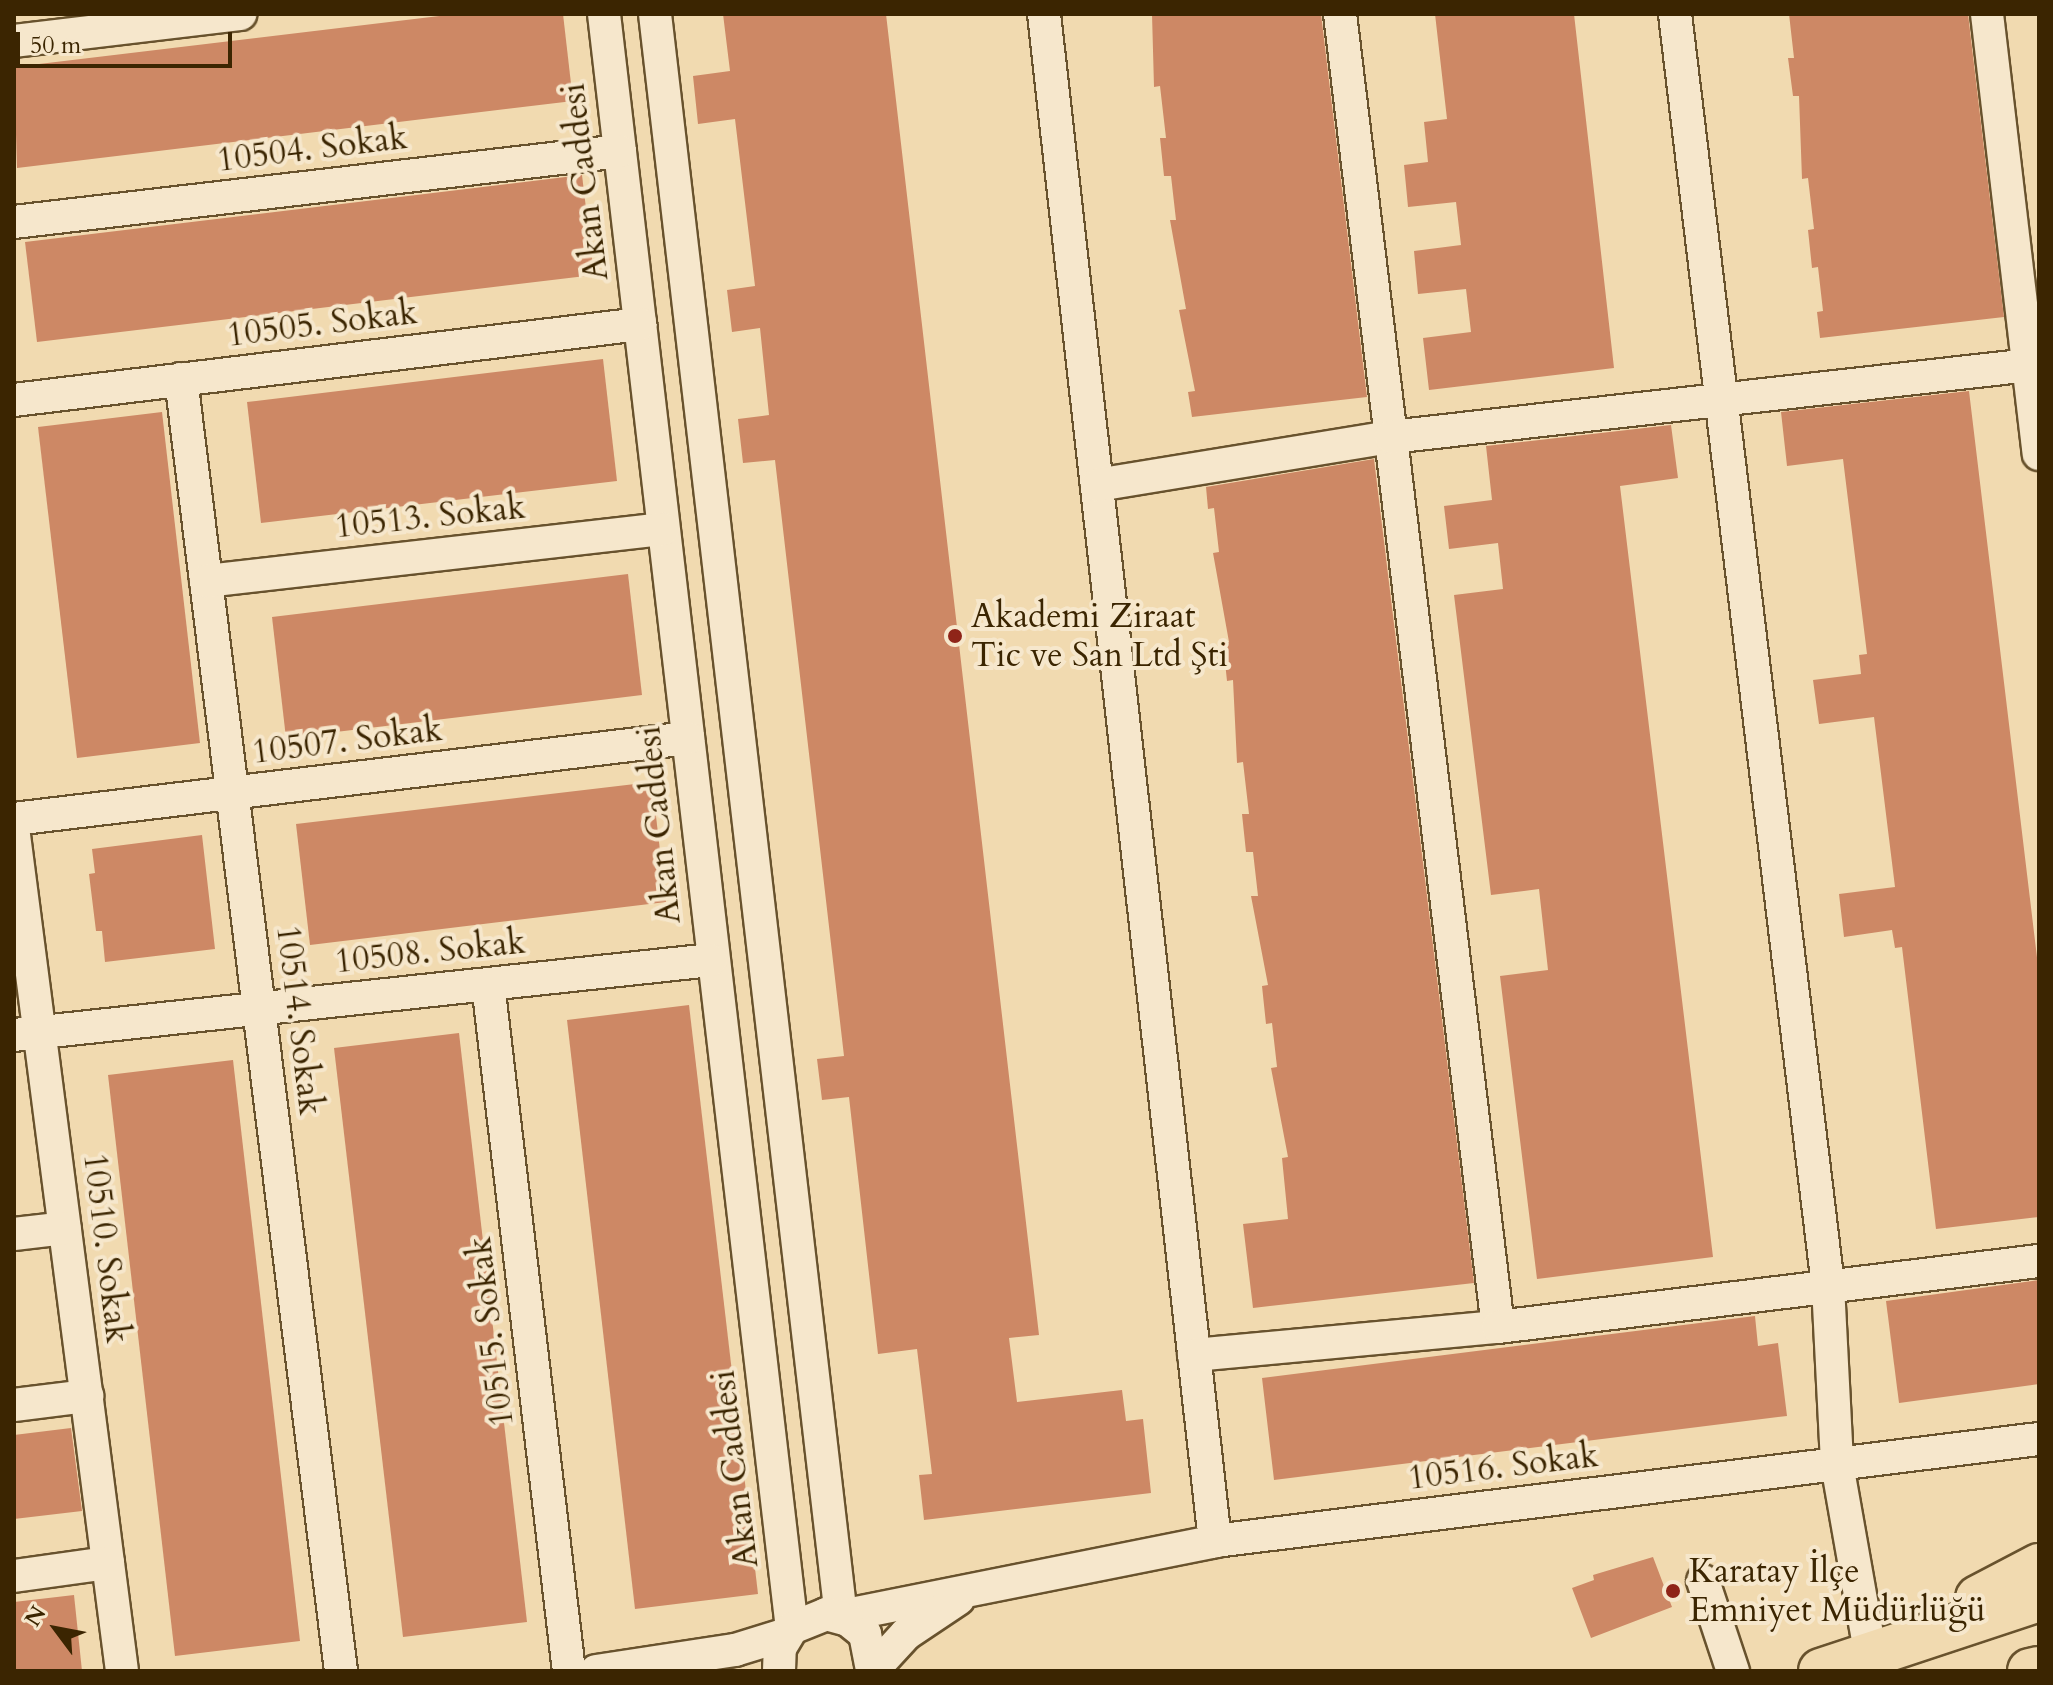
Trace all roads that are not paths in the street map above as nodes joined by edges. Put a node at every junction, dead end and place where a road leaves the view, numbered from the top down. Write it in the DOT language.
graph roads {
  1 [pos="240,14"];
  2 [pos="604,14"];
  3 [pos="655,14"];
  4 [pos="1044,14"];
  5 [pos="1340,14"];
  6 [pos="1675,14"];
  7 [pos="1987,14"];
  8 [pos="14,41"];
  9 [pos="620,151"];
  10 [pos="14,222"];
  11 [pos="640,324"];
  12 [pos="2034,364"];
  13 [pos="181,379"];
  14 [pos="1721,399"];
  15 [pos="14,400"];
  16 [pos="1391,437"];
  17 [pos="2039,454"];
  18 [pos="1097,485"];
  19 [pos="663,529"];
  20 [pos="206,581"];
  21 [pos="688,738"];
  22 [pos="232,793"];
  23 [pos="14,819"];
  24 [pos="14,835"];
  25 [pos="711,960"];
  26 [pos="488,984"];
  27 [pos="259,1008"];
  28 [pos="27,1034"];
  29 [pos="65,1228"];
  30 [pos="14,1234"];
  31 [pos="2039,1261"];
  32 [pos="1828,1285"];
  33 [pos="1498,1327"];
  34 [pos="1194,1355"];
  35 [pos="87,1396"];
  36 [pos="14,1405"];
  37 [pos="2039,1439"];
  38 [pos="1837,1464"];
  39 [pos="1215,1541"];
  40 [pos="108,1563"];
  41 [pos="2039,1566"];
  42 [pos="14,1576"];
  43 [pos="1703,1581"];
  44 [pos="978,1587"];
  45 [pos="2039,1599"];
  46 [pos="841,1616"];
  47 [pos="790,1631"];
  48 [pos="1883,1647"];
  49 [pos="2039,1669"];
  50 [pos="122,1671"];
  51 [pos="341,1671"];
  52 [pos="569,1671"];
  53 [pos="596,1671"];
  54 [pos="779,1671"];
  55 [pos="872,1671"];
  56 [pos="1733,1671"];
  57 [pos="1821,1671"];
  58 [pos="2030,1671"];
  1 -- 8 [label="street"];
  2 -- 9 [label="street, Akan Caddesi"];
  3 -- 46 [label="street"];
  4 -- 18 [label="street"];
  5 -- 16 [label="street"];
  6 -- 14 [label="street"];
  7 -- 12 [label="street"];
  9 -- 10 [label="street, 10504. Sokak"];
  9 -- 11 [label="street, Akan Caddesi"];
  11 -- 13 [label="street, 10505. Sokak"];
  11 -- 19 [label="street, Akan Caddesi"];
  12 -- 14 [label="street"];
  12 -- 17 [label="street"];
  13 -- 15 [label="street, 10505. Sokak"];
  13 -- 20 [label="street, 10514. Sokak"];
  14 -- 16 [label="street"];
  14 -- 32 [label="street"];
  16 -- 18 [label="street"];
  16 -- 33 [label="street"];
  18 -- 34 [label="street"];
  19 -- 20 [label="street, 10513. Sokak"];
  19 -- 21 [label="street, Akan Caddesi"];
  20 -- 22 [label="street, 10514. Sokak"];
  21 -- 22 [label="street, 10507. Sokak"];
  21 -- 25 [label="street, Akan Caddesi"];
  22 -- 23 [label="street, 10507. Sokak"];
  22 -- 27 [label="street, 10514. Sokak"];
  24 -- 28 [label="street, 10510. Sokak"];
  25 -- 26 [label="street, 10508. Sokak"];
  25 -- 47 [label="street, Akan Caddesi"];
  26 -- 27 [label="street, 10508. Sokak"];
  26 -- 52 [label="street, 10515. Sokak"];
  27 -- 28 [label="street, 10508. Sokak"];
  27 -- 51 [label="street, 10514. Sokak"];
  28 -- 29 [label="street, 10510. Sokak"];
  29 -- 30 [label="street"];
  29 -- 35 [label="street, 10510. Sokak"];
  31 -- 32 [label="street"];
  32 -- 33 [label="street"];
  32 -- 38 [label="street"];
  33 -- 34 [label="street"];
  34 -- 39 [label="street"];
  35 -- 36 [label="street"];
  35 -- 40 [label="street, 10510. Sokak"];
  37 -- 38 [label="street, 10516. Sokak"];
  38 -- 39 [label="street, 10516. Sokak"];
  38 -- 48 [label="street"];
  39 -- 44 [label="street, 10516. Sokak"];
  40 -- 42 [label="street"];
  40 -- 50 [label="street, 10510. Sokak"];
  41 -- 48 [label="highway"];
  43 -- 56 [label="street"];
  44 -- 46 [label="street, 10516. Sokak"];
  44 -- 55 [label="street"];
  45 -- 48 [label="highway"];
  46 -- 47 [label="street, 10516. Sokak"];
  46 -- 55 [label="street"];
  47 -- 53 [label="street, 10516. Sokak"];
  47 -- 54 [label="street, Akan Caddesi"];
  48 -- 57 [label="highway"];
  49 -- 58 [label="highway"];
}
